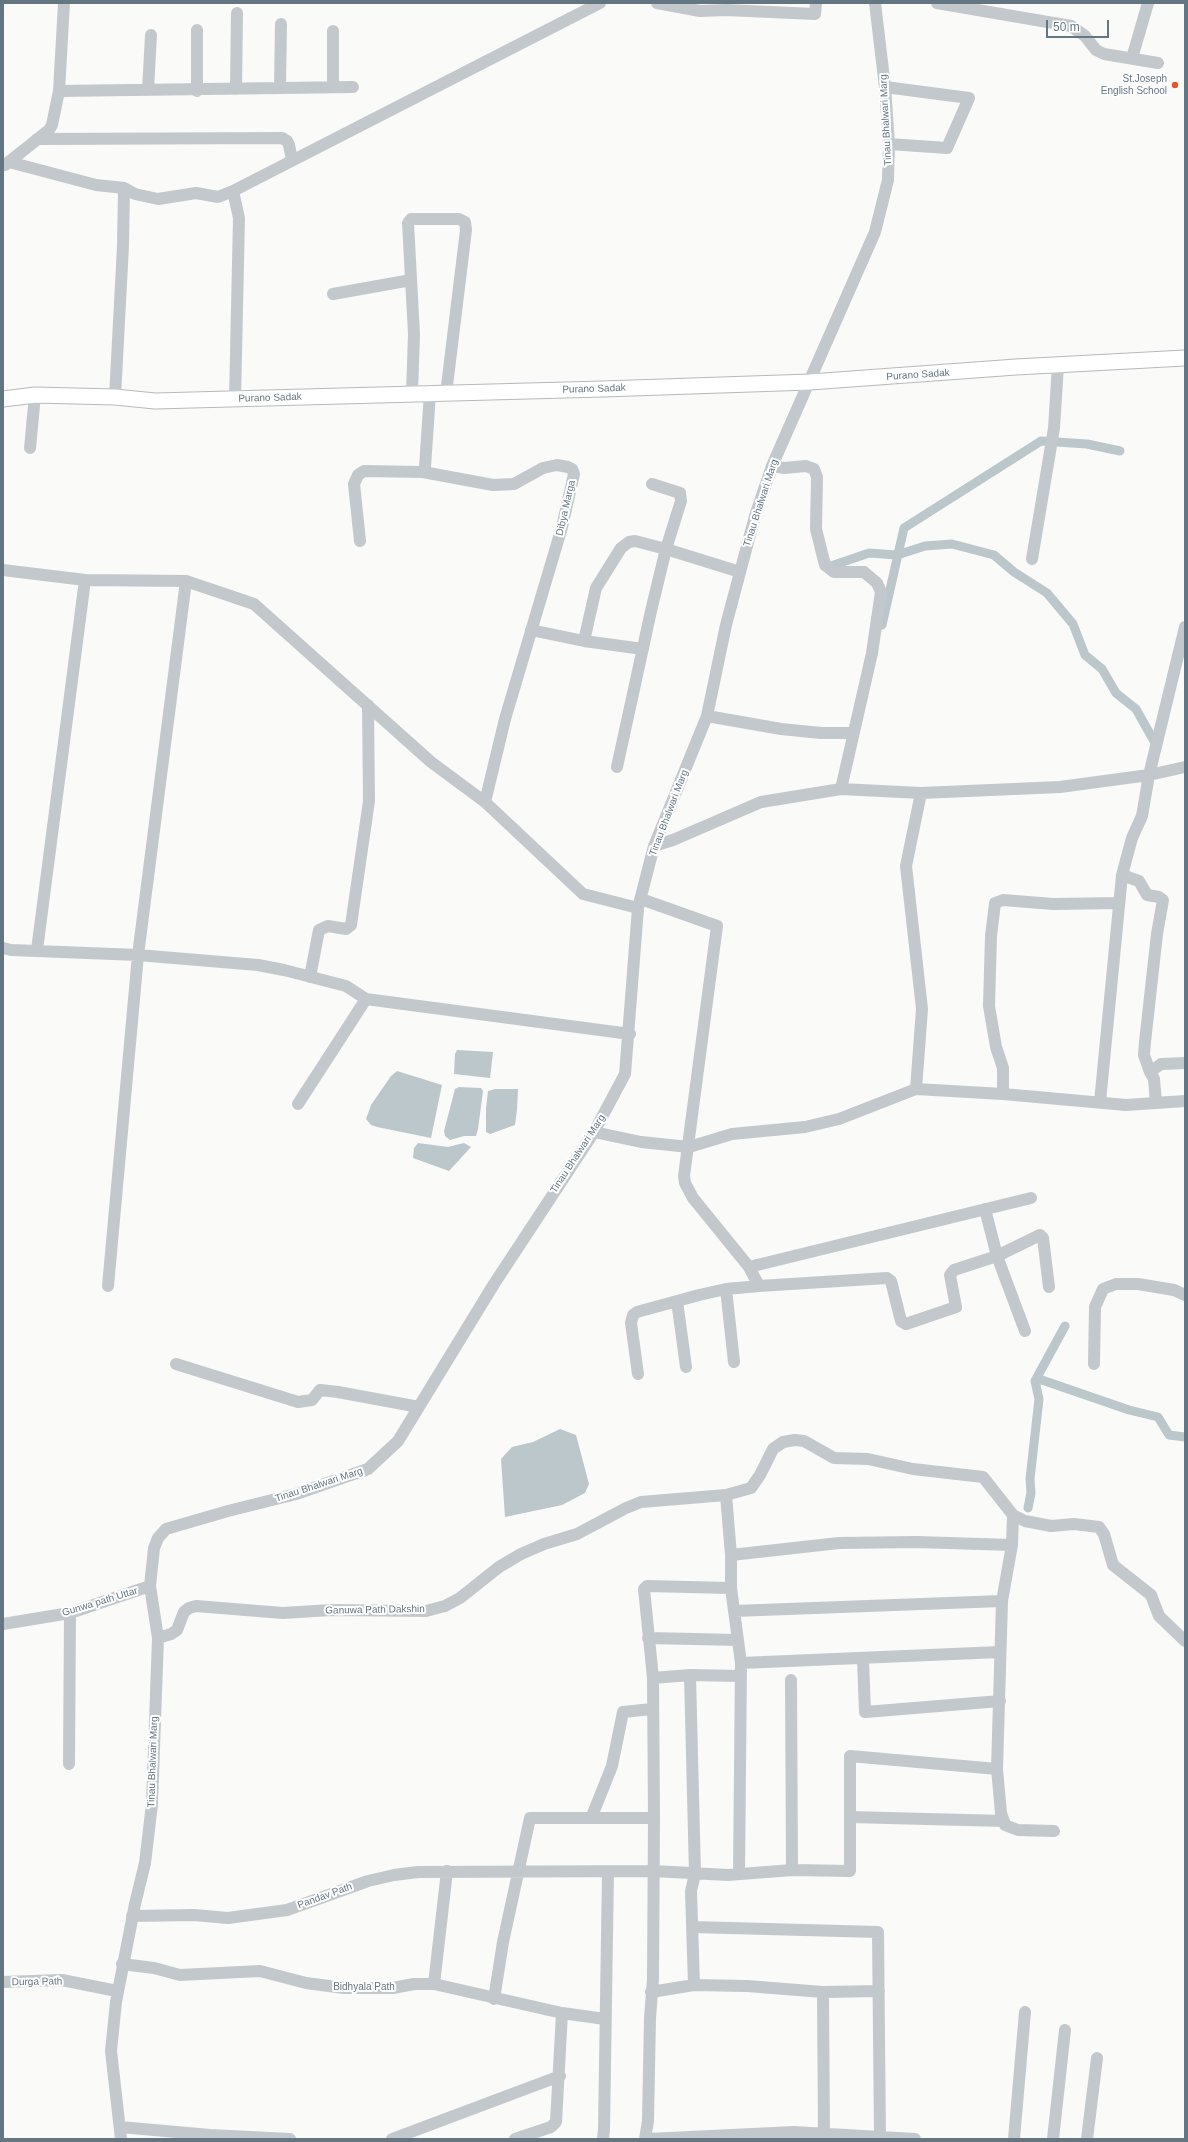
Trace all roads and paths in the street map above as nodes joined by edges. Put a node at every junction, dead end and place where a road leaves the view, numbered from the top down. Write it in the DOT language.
graph roads {
  1 [pos="64,3"];
  2 [pos="600,3"];
  3 [pos="657,3"];
  4 [pos="816,3"];
  5 [pos="875,3"];
  6 [pos="937,3"];
  7 [pos="1148,3"];
  8 [pos="237,13"];
  9 [pos="281,24"];
  10 [pos="197,30"];
  11 [pos="333,31"];
  12 [pos="151,35"];
  13 [pos="1132,58"];
  14 [pos="1158,64"];
  15 [pos="332,87"];
  16 [pos="352,87"];
  17 [pos="885,87"];
  18 [pos="280,88"];
  19 [pos="236,89"];
  20 [pos="148,90"];
  21 [pos="60,91"];
  22 [pos="197,91"];
  23 [pos="37,139"];
  24 [pos="889,144"];
  25 [pos="292,160"];
  26 [pos="6,164"];
  27 [pos="124,188"];
  28 [pos="234,191"];
  29 [pos="411,280"];
  30 [pos="333,294"];
  31 [pos="1185,358"];
  32 [pos="1058,364"];
  33 [pos="810,382"];
  34 [pos="430,393"];
  35 [pos="412,394"];
  36 [pos="446,394"];
  37 [pos="35,395"];
  38 [pos="115,397"];
  39 [pos="3,399"];
  40 [pos="235,399"];
  41 [pos="30,448"];
  42 [pos="772,466"];
  43 [pos="423,472"];
  44 [pos="652,484"];
  45 [pos="360,541"];
  46 [pos="666,548"];
  47 [pos="1032,559"];
  48 [pos="3,570"];
  49 [pos="740,572"];
  50 [pos="85,580"];
  51 [pos="186,581"];
  52 [pos="1185,627"];
  53 [pos="531,630"];
  54 [pos="584,641"];
  55 [pos="642,649"];
  56 [pos="368,705"];
  57 [pos="707,716"];
  58 [pos="852,733"];
  59 [pos="617,767"];
  60 [pos="1185,767"];
  61 [pos="1149,775"];
  62 [pos="841,789"];
  63 [pos="921,793"];
  64 [pos="485,802"];
  65 [pos="654,846"];
  66 [pos="1122,876"];
  67 [pos="1119,903"];
  68 [pos="639,904"];
  69 [pos="3,948"];
  70 [pos="38,950"];
  71 [pos="138,955"];
  72 [pos="310,977"];
  73 [pos="366,999"];
  74 [pos="630,1034"];
  75 [pos="1185,1062"];
  76 [pos="1150,1072"];
  77 [pos="916,1089"];
  78 [pos="1003,1094"];
  79 [pos="1185,1101"];
  80 [pos="1100,1102"];
  81 [pos="1156,1103"];
  82 [pos="298,1104"];
  83 [pos="594,1132"];
  84 [pos="688,1147"];
  85 [pos="1031,1198"];
  86 [pos="985,1209"];
  87 [pos="997,1256"];
  88 [pos="749,1267"];
  89 [pos="108,1286"];
  90 [pos="759,1286"];
  91 [pos="1049,1287"];
  92 [pos="726,1289"];
  93 [pos="1185,1295"];
  94 [pos="678,1301"];
  95 [pos="1025,1331"];
  96 [pos="734,1362"];
  97 [pos="176,1364"];
  98 [pos="1094,1364"];
  99 [pos="686,1367"];
  100 [pos="638,1374"];
  101 [pos="419,1407"];
  102 [pos="726,1495"];
  103 [pos="1013,1515"];
  104 [pos="1012,1545"];
  105 [pos="731,1555"];
  106 [pos="150,1586"];
  107 [pos="730,1588"];
  108 [pos="1002,1601"];
  109 [pos="734,1611"];
  110 [pos="70,1613"];
  111 [pos="3,1624"];
  112 [pos="158,1638"];
  113 [pos="648,1638"];
  114 [pos="738,1640"];
  115 [pos="1185,1641"];
  116 [pos="1000,1652"];
  117 [pos="863,1659"];
  118 [pos="741,1663"];
  119 [pos="690,1675"];
  120 [pos="740,1676"];
  121 [pos="653,1678"];
  122 [pos="791,1680"];
  123 [pos="1000,1701"];
  124 [pos="652,1709"];
  125 [pos="69,1764"];
  126 [pos="997,1769"];
  127 [pos="592,1816"];
  128 [pos="850,1817"];
  129 [pos="654,1818"];
  130 [pos="1004,1821"];
  131 [pos="1054,1831"];
  132 [pos="792,1870"];
  133 [pos="447,1871"];
  134 [pos="608,1871"];
  135 [pos="653,1872"];
  136 [pos="517,1873"];
  137 [pos="695,1874"];
  138 [pos="739,1874"];
  139 [pos="132,1916"];
  140 [pos="693,1927"];
  141 [pos="122,1964"];
  142 [pos="3,1982"];
  143 [pos="434,1984"];
  144 [pos="694,1986"];
  145 [pos="117,1991"];
  146 [pos="879,1991"];
  147 [pos="651,1992"];
  148 [pos="823,1992"];
  149 [pos="494,1998"];
  150 [pos="1025,2012"];
  151 [pos="562,2013"];
  152 [pos="605,2019"];
  153 [pos="1065,2030"];
  154 [pos="1097,2058"];
  155 [pos="560,2076"];
  156 [pos="120,2133"];
  157 [pos="824,2136"];
  158 [pos="210,2137"];
  159 [pos="880,2138"];
  160 [pos="281,2139"];
  161 [pos="290,2139"];
  162 [pos="392,2139"];
  163 [pos="515,2139"];
  164 [pos="603,2139"];
  165 [pos="646,2139"];
  166 [pos="915,2139"];
  167 [pos="1014,2139"];
  168 [pos="1054,2139"];
  169 [pos="1087,2139"];
  1 -- 21 [label="street"];
  2 -- 25 [label="street"];
  3 -- 4 [label="street"];
  5 -- 17 [label="street, Tinau Bhalwari Marg"];
  6 -- 13 [label="street"];
  7 -- 13 [label="street"];
  8 -- 19 [label="street"];
  9 -- 18 [label="street"];
  10 -- 22 [label="street"];
  11 -- 15 [label="street"];
  12 -- 20 [label="street"];
  13 -- 14 [label="street"];
  15 -- 16 [label="street"];
  15 -- 18 [label="street"];
  17 -- 24 [label="street, Tinau Bhalwari Marg"];
  17 -- 24 [label="street"];
  18 -- 19 [label="street"];
  19 -- 22 [label="street"];
  20 -- 21 [label="street"];
  20 -- 22 [label="street"];
  21 -- 23 [label="street"];
  23 -- 25 [label="street"];
  23 -- 26 [label="street"];
  24 -- 33 [label="street, Tinau Bhalwari Marg"];
  25 -- 28 [label="street"];
  26 -- 27 [label="street"];
  27 -- 28 [label="street"];
  27 -- 38 [label="street"];
  28 -- 40 [label="street"];
  29 -- 30 [label="street"];
  29 -- 35 [label="street"];
  29 -- 36 [label="street"];
  31 -- 32 [label="main road, Purano Sadak"];
  32 -- 33 [label="main road, Purano Sadak"];
  32 -- 47 [label="street"];
  33 -- 36 [label="main road, Purano Sadak"];
  33 -- 42 [label="street, Tinau Bhalwari Marg"];
  34 -- 35 [label="main road, Purano Sadak"];
  34 -- 36 [label="main road, Purano Sadak"];
  34 -- 43 [label="street"];
  35 -- 40 [label="main road, Purano Sadak"];
  37 -- 38 [label="main road, Purano Sadak"];
  37 -- 39 [label="main road, Purano Sadak"];
  37 -- 41 [label="street"];
  38 -- 40 [label="main road, Purano Sadak"];
  42 -- 49 [label="street, Tinau Bhalwari Marg"];
  42 -- 58 [label="street"];
  43 -- 45 [label="street, Dibya Marga"];
  43 -- 53 [label="street, Dibya Marga"];
  44 -- 46 [label="street"];
  46 -- 49 [label="street"];
  46 -- 54 [label="street"];
  46 -- 55 [label="street"];
  48 -- 50 [label="street"];
  49 -- 57 [label="street, Tinau Bhalwari Marg"];
  50 -- 51 [label="street"];
  50 -- 70 [label="street"];
  51 -- 56 [label="street"];
  51 -- 71 [label="street"];
  52 -- 61 [label="street"];
  53 -- 54 [label="street"];
  53 -- 64 [label="street, Dibya Marga"];
  54 -- 55 [label="street"];
  55 -- 59 [label="street"];
  56 -- 64 [label="street"];
  56 -- 72 [label="street"];
  57 -- 58 [label="street"];
  57 -- 65 [label="street, Tinau Bhalwari Marg"];
  58 -- 62 [label="street"];
  60 -- 61 [label="street"];
  61 -- 63 [label="street"];
  61 -- 66 [label="street"];
  62 -- 63 [label="street"];
  62 -- 65 [label="street"];
  63 -- 77 [label="street"];
  64 -- 68 [label="street"];
  65 -- 68 [label="street, Tinau Bhalwari Marg"];
  66 -- 67 [label="street"];
  66 -- 76 [label="street"];
  67 -- 78 [label="street"];
  67 -- 80 [label="street"];
  68 -- 74 [label="street, Tinau Bhalwari Marg"];
  68 -- 84 [label="street"];
  69 -- 70 [label="street"];
  70 -- 71 [label="street"];
  71 -- 72 [label="street"];
  71 -- 89 [label="street"];
  72 -- 73 [label="street"];
  73 -- 74 [label="street"];
  73 -- 82 [label="street"];
  74 -- 83 [label="street, Tinau Bhalwari Marg"];
  75 -- 76 [label="street"];
  76 -- 81 [label="street"];
  77 -- 78 [label="street"];
  77 -- 84 [label="street"];
  78 -- 80 [label="street"];
  79 -- 81 [label="street"];
  80 -- 81 [label="street"];
  83 -- 84 [label="street"];
  83 -- 101 [label="street, Tinau Bhalwari Marg"];
  84 -- 88 [label="street"];
  85 -- 86 [label="street"];
  86 -- 87 [label="street"];
  86 -- 88 [label="street"];
  87 -- 90 [label="street"];
  87 -- 91 [label="street"];
  87 -- 95 [label="street"];
  88 -- 90 [label="street"];
  90 -- 92 [label="street"];
  92 -- 94 [label="street"];
  92 -- 96 [label="street"];
  93 -- 98 [label="street"];
  94 -- 99 [label="street"];
  94 -- 100 [label="street"];
  97 -- 101 [label="street"];
  101 -- 106 [label="street, Tinau Bhalwari Marg"];
  102 -- 103 [label="street, Ganuwa Path Dakshin"];
  102 -- 105 [label="street"];
  102 -- 112 [label="street, Ganuwa Path Dakshin"];
  103 -- 104 [label="street"];
  103 -- 115 [label="street"];
  104 -- 105 [label="street"];
  104 -- 108 [label="street"];
  105 -- 107 [label="street"];
  106 -- 110 [label="street, Gunwa path Uttar"];
  106 -- 112 [label="street, Tinau Bhalwari Marg"];
  107 -- 109 [label="street"];
  107 -- 113 [label="street"];
  108 -- 109 [label="street"];
  108 -- 116 [label="street"];
  109 -- 114 [label="street"];
  110 -- 111 [label="street, Gunwa path Uttar"];
  110 -- 125 [label="street"];
  112 -- 139 [label="street, Tinau Bhalwari Marg"];
  113 -- 114 [label="street"];
  113 -- 121 [label="street"];
  114 -- 118 [label="street"];
  116 -- 117 [label="street"];
  116 -- 123 [label="street"];
  117 -- 118 [label="street"];
  117 -- 123 [label="street"];
  118 -- 120 [label="street"];
  119 -- 120 [label="street"];
  119 -- 121 [label="street"];
  119 -- 137 [label="street"];
  120 -- 138 [label="street"];
  121 -- 124 [label="street"];
  122 -- 132 [label="street"];
  123 -- 126 [label="street"];
  124 -- 127 [label="street"];
  124 -- 129 [label="street"];
  126 -- 128 [label="street"];
  126 -- 130 [label="street"];
  127 -- 129 [label="street"];
  127 -- 136 [label="street"];
  128 -- 130 [label="street"];
  128 -- 132 [label="street, Pandav Path"];
  129 -- 135 [label="street"];
  130 -- 131 [label="street"];
  132 -- 138 [label="street, Pandav Path"];
  133 -- 136 [label="street, Pandav Path"];
  133 -- 139 [label="street, Pandav Path"];
  133 -- 143 [label="street"];
  134 -- 135 [label="street, Pandav Path"];
  134 -- 136 [label="street, Pandav Path"];
  134 -- 152 [label="street"];
  135 -- 137 [label="street, Pandav Path"];
  135 -- 147 [label="street"];
  136 -- 149 [label="street"];
  137 -- 138 [label="street, Pandav Path"];
  137 -- 140 [label="street"];
  139 -- 141 [label="street, Tinau Bhalwari Marg"];
  140 -- 144 [label="street"];
  140 -- 146 [label="street"];
  141 -- 143 [label="street, Bidhyala Path"];
  141 -- 145 [label="street, Tinau Bhalwari Marg"];
  142 -- 145 [label="street, Durga Path"];
  143 -- 149 [label="street, Bidhyala Path"];
  144 -- 147 [label="street"];
  144 -- 148 [label="street"];
  145 -- 156 [label="street, Tinau Bhalwari Marg"];
  146 -- 148 [label="street"];
  146 -- 159 [label="street"];
  147 -- 165 [label="street"];
  148 -- 157 [label="street"];
  149 -- 151 [label="street, Bidhyala Path"];
  150 -- 167 [label="street"];
  151 -- 152 [label="street, Bidhyala Path"];
  151 -- 155 [label="street"];
  152 -- 164 [label="street"];
  153 -- 168 [label="street"];
  154 -- 169 [label="street"];
  155 -- 162 [label="street"];
  155 -- 163 [label="street"];
  156 -- 158 [label="street"];
  157 -- 159 [label="street"];
  157 -- 165 [label="street"];
  158 -- 160 [label="street"];
  159 -- 166 [label="street"];
  160 -- 161 [label="street"];
}
